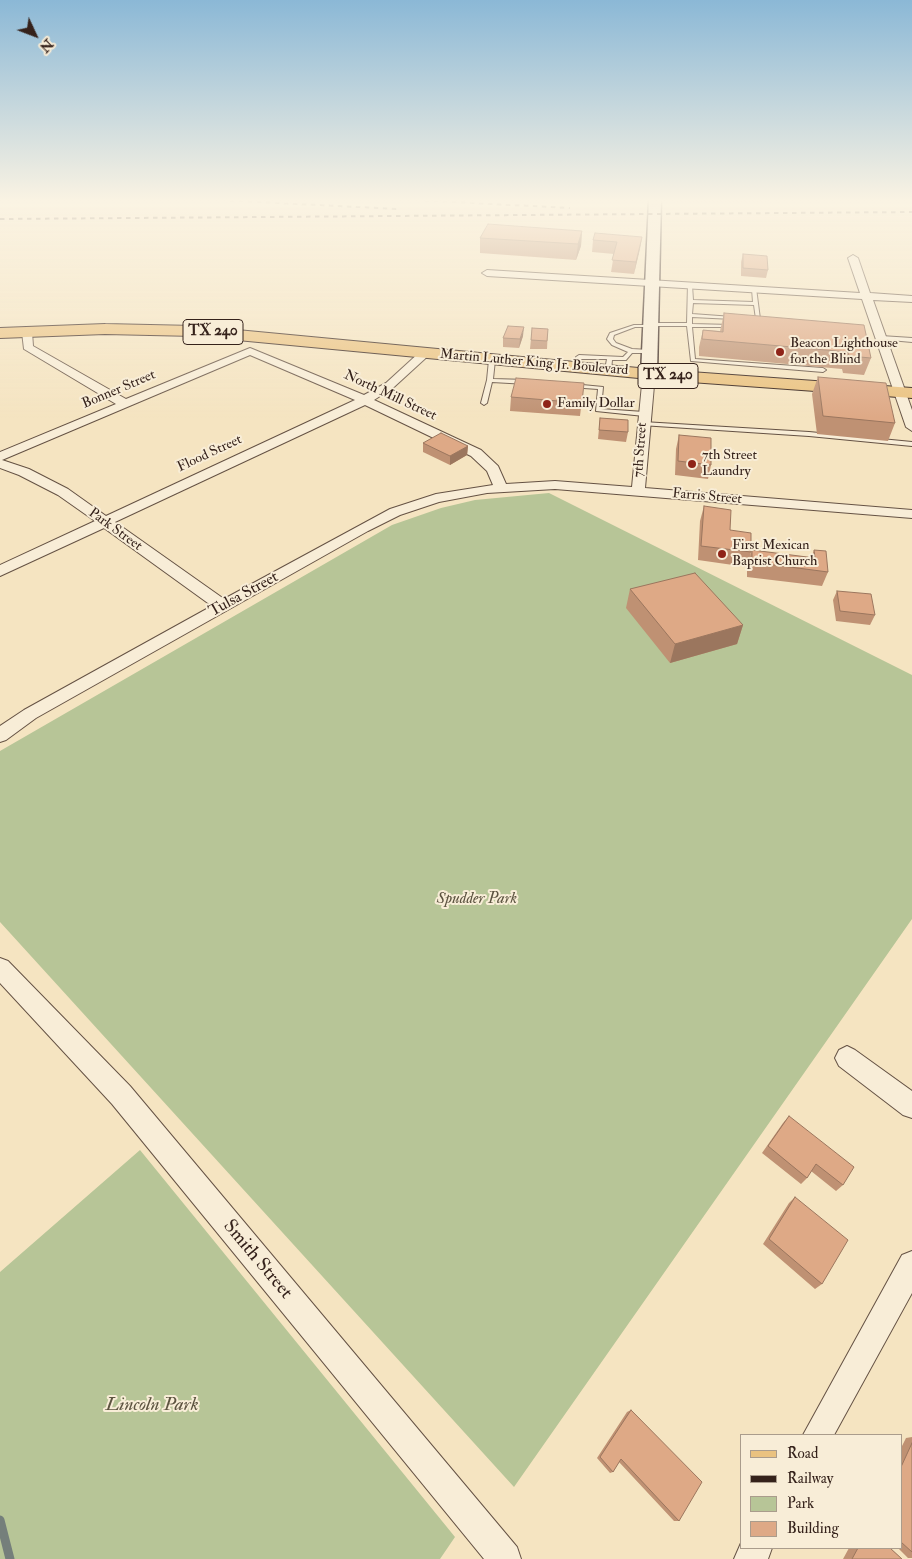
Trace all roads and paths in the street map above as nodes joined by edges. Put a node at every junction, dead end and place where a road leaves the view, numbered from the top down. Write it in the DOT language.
graph roads {
  1 [pos="487,273"];
  2 [pos="654,273"];
  3 [pos="858,273"];
  4 [pos="654,283"];
  5 [pos="690,285"];
  6 [pos="754,289"];
  7 [pos="865,296"];
  8 [pos="912,299"];
  9 [pos="690,301"];
  10 [pos="756,304"];
  11 [pos="690,315"];
  12 [pos="738,318"];
  13 [pos="748,319"];
  14 [pos="758,320"];
  15 [pos="651,325"];
  16 [pos="689,325"];
  17 [pos="741,327"];
  18 [pos="750,327"];
  19 [pos="0,328"];
  20 [pos="0,333"];
  21 [pos="24,337"];
  22 [pos="881,338"];
  23 [pos="912,340"];
  24 [pos="97,346"];
  25 [pos="0,347"];
  26 [pos="212,349"];
  27 [pos="250,351"];
  28 [pos="631,351"];
  29 [pos="650,352"];
  30 [pos="425,353"];
  31 [pos="492,360"];
  32 [pos="609,364"];
  33 [pos="763,365"];
  34 [pos="824,370"];
  35 [pos="649,374"];
  36 [pos="490,380"];
  37 [pos="536,383"];
  38 [pos="767,383"];
  39 [pos="564,385"];
  40 [pos="906,392"];
  41 [pos="365,400"];
  42 [pos="125,404"];
  43 [pos="484,404"];
  44 [pos="643,419"];
  45 [pos="912,427"];
  46 [pos="912,444"];
  47 [pos="0,457"];
  48 [pos="0,464"];
  49 [pos="502,488"];
  50 [pos="638,491"];
  51 [pos="912,514"];
  52 [pos="103,522"];
  53 [pos="0,571"];
  54 [pos="224,606"];
  55 [pos="0,734"];
  56 [pos="0,968"];
  57 [pos="847,1058"];
  58 [pos="912,1106"];
  59 [pos="912,1265"];
  60 [pos="819,1434"];
  61 [pos="505,1559"];
  1 -- 4 [label="street"];
  2 -- 4 [label="street, 7th Street"];
  3 -- 7 [label="street"];
  4 -- 5 [label="street"];
  4 -- 15 [label="street, 7th Street"];
  5 -- 6 [label="street"];
  5 -- 9 [label="lane"];
  6 -- 7 [label="street"];
  6 -- 10 [label="lane"];
  7 -- 8 [label="street"];
  7 -- 22 [label="street"];
  9 -- 10 [label="lane"];
  9 -- 11 [label="lane"];
  10 -- 14 [label="lane"];
  11 -- 12 [label="lane"];
  11 -- 16 [label="lane"];
  13 -- 14 [label="lane"];
  14 -- 18 [label="lane"];
  15 -- 16 [label="lane"];
  15 -- 28 [label="lane"];
  15 -- 29 [label="street, 7th Street"];
  16 -- 17 [label="lane"];
  16 -- 33 [label="lane"];
  19 -- 21 [label="main road"];
  20 -- 21 [label="main road, Martin Luther King Jr. Boulevard / TX 240"];
  21 -- 24 [label="main road, Martin Luther King Jr. Boulevard / TX 240"];
  21 -- 25 [label="main road, Martin Luther King Jr. Boulevard / TX 240"];
  21 -- 30 [label="main road, Martin Luther King Jr. Boulevard / TX 240"];
  21 -- 42 [label="street"];
  22 -- 23 [label="lane"];
  22 -- 40 [label="street"];
  26 -- 27 [label="main road, Martin Luther King Jr. Boulevard / TX 240"];
  27 -- 30 [label="main road, Martin Luther King Jr. Boulevard / TX 240"];
  27 -- 41 [label="street, North Mill Street"];
  27 -- 42 [label="street, Bonner Street"];
  28 -- 29 [label="lane"];
  28 -- 32 [label="lane"];
  29 -- 35 [label="street, 7th Street"];
  30 -- 31 [label="main road, Martin Luther King Jr. Boulevard / TX 240"];
  30 -- 41 [label="street, Flood Street"];
  31 -- 32 [label="main road, Martin Luther King Jr. Boulevard / TX 240"];
  31 -- 36 [label="lane"];
  32 -- 35 [label="main road, Martin Luther King Jr. Boulevard / TX 240"];
  33 -- 34 [label="lane"];
  33 -- 38 [label="lane"];
  35 -- 38 [label="main road, Martin Luther King Jr. Boulevard / TX 240"];
  35 -- 44 [label="street, 7th Street"];
  36 -- 37 [label="lane"];
  36 -- 43 [label="lane"];
  38 -- 40 [label="main road, Martin Luther King Jr. Boulevard / TX 240"];
  39 -- 44 [label="lane"];
  40 -- 45 [label="street"];
  41 -- 49 [label="street, North Mill Street"];
  41 -- 52 [label="street, Flood Street"];
  42 -- 47 [label="street, Bonner Street"];
  44 -- 46 [label="lane"];
  44 -- 50 [label="street, 7th Street"];
  48 -- 52 [label="street, Park Street"];
  49 -- 50 [label="street, Farris Street"];
  49 -- 54 [label="street, Tulsa Street"];
  50 -- 51 [label="street, Farris Street"];
  52 -- 53 [label="street, Flood Street"];
  52 -- 54 [label="street, Park Street"];
  54 -- 55 [label="street, Tulsa Street"];
  56 -- 61 [label="street, Smith Street"];
  57 -- 58 [label="street"];
  59 -- 60 [label="street"];
}
